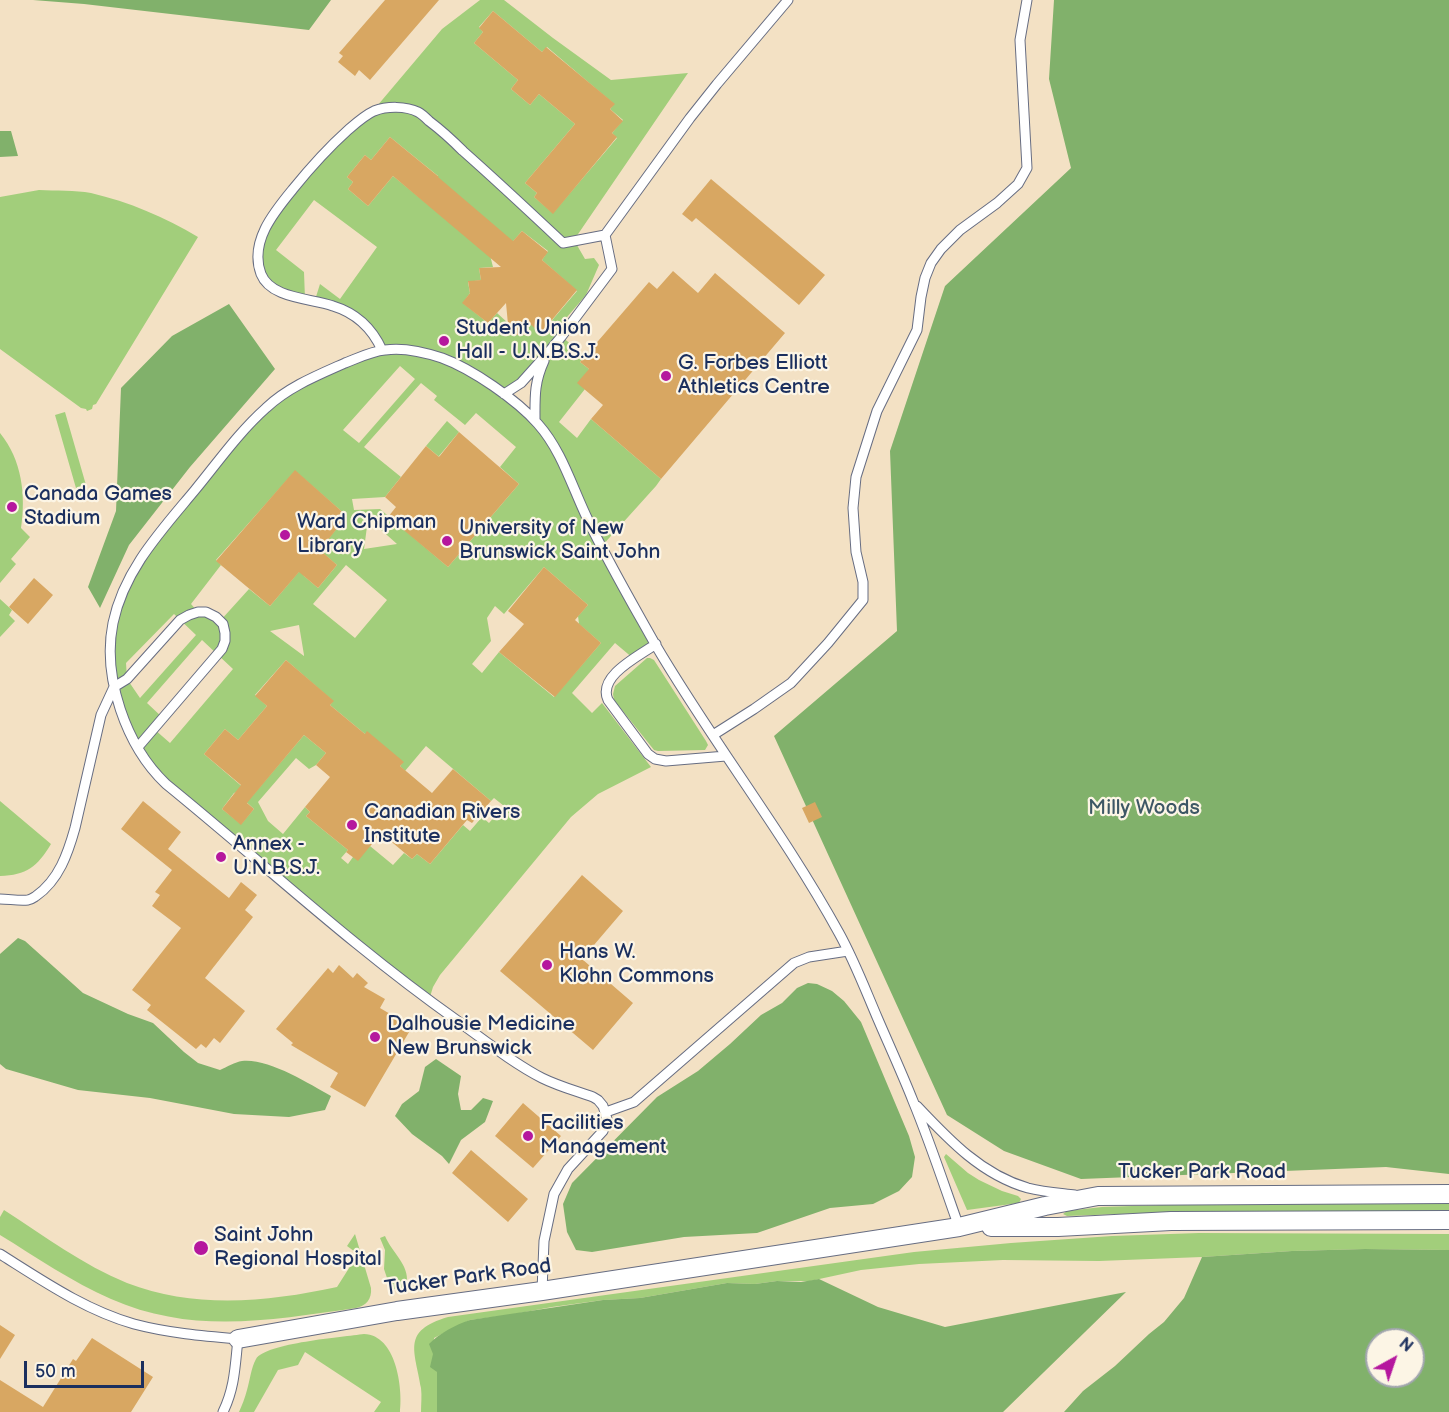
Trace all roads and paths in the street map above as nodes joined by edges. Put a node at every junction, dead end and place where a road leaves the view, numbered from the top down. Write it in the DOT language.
graph roads {
  1 [pos="789,0"];
  2 [pos="1028,0"];
  3 [pos="605,235"];
  4 [pos="382,350"];
  5 [pos="547,354"];
  6 [pos="504,394"];
  7 [pos="535,420"];
  8 [pos="656,644"];
  9 [pos="114,687"];
  10 [pos="713,735"];
  11 [pos="138,747"];
  12 [pos="726,756"];
  13 [pos="0,899"];
  14 [pos="848,951"];
  15 [pos="913,1101"];
  16 [pos="606,1112"];
  17 [pos="1449,1194"];
  18 [pos="1098,1197"];
  19 [pos="1449,1220"];
  20 [pos="959,1227"];
  21 [pos="0,1254"];
  22 [pos="542,1291"];
  23 [pos="238,1339"];
  24 [pos="223,1412"];
  1 -- 3 [label="lane"];
  2 -- 10 [label="lane"];
  3 -- 4 [label="lane"];
  3 -- 5 [label="lane"];
  4 -- 6 [label="lane"];
  4 -- 9 [label="lane"];
  5 -- 6 [label="lane"];
  5 -- 7 [label="lane"];
  6 -- 7 [label="lane"];
  7 -- 8 [label="lane"];
  8 -- 10 [label="lane"];
  8 -- 12 [label="lane"];
  9 -- 11 [label="lane"];
  9 -- 11 [label="lane"];
  9 -- 13 [label="lane"];
  10 -- 12 [label="lane"];
  11 -- 16 [label="lane"];
  12 -- 14 [label="lane"];
  14 -- 15 [label="lane"];
  14 -- 16 [label="lane"];
  15 -- 18 [label="lane"];
  15 -- 20 [label="lane"];
  16 -- 22 [label="lane"];
  17 -- 18 [label="street, Tucker Park Road"];
  18 -- 20 [label="street, Tucker Park Road"];
  19 -- 20 [label="street, Tucker Park Road"];
  20 -- 22 [label="street, Tucker Park Road"];
  21 -- 23 [label="lane, Tucker Park Road"];
  22 -- 23 [label="street, Tucker Park Road"];
  23 -- 24 [label="lane"];
}
